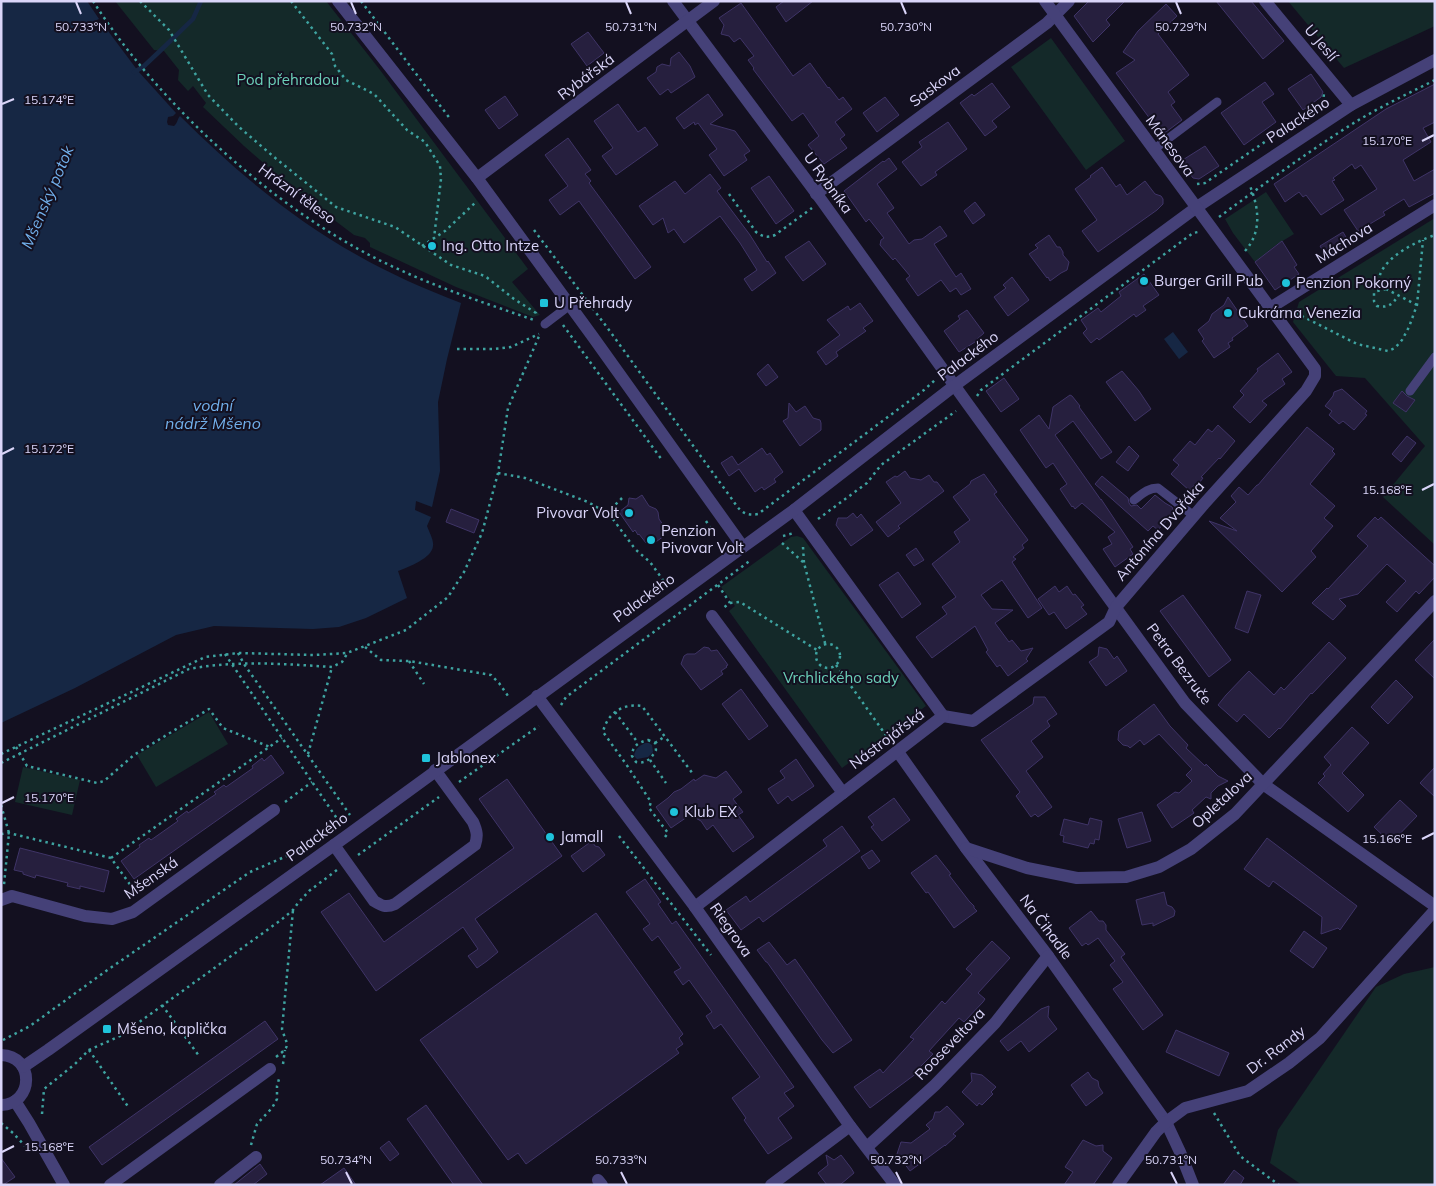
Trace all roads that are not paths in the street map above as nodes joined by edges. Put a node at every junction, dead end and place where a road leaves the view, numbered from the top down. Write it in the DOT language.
graph roads {
  1 [pos="338,1"];
  2 [pos="673,1"];
  3 [pos="714,1"];
  4 [pos="1045,1"];
  5 [pos="1069,1"];
  6 [pos="1265,1"];
  7 [pos="1055,15"];
  8 [pos="688,22"];
  9 [pos="1435,60"];
  10 [pos="1217,102"];
  11 [pos="1351,105"];
  12 [pos="1153,150"];
  13 [pos="477,178"];
  14 [pos="819,198"];
  15 [pos="1435,205"];
  16 [pos="1196,207"];
  17 [pos="570,305"];
  18 [pos="1275,305"];
  19 [pos="545,324"];
  20 [pos="1435,357"];
  21 [pos="954,386"];
  22 [pos="1410,391"];
  23 [pos="1134,500"];
  24 [pos="794,510"];
  25 [pos="1194,516"];
  26 [pos="743,547"];
  27 [pos="1434,604"];
  28 [pos="1116,607"];
  29 [pos="712,616"];
  30 [pos="537,696"];
  31 [pos="943,716"];
  32 [pos="898,752"];
  33 [pos="435,770"];
  34 [pos="1263,784"];
  35 [pos="843,793"];
  36 [pos="274,810"];
  37 [pos="334,845"];
  38 [pos="966,848"];
  39 [pos="1,900"];
  40 [pos="1435,906"];
  41 [pos="695,907"];
  42 [pos="1435,910"];
  43 [pos="1048,956"];
  44 [pos="1,1055"];
  45 [pos="23,1067"];
  46 [pos="276,1068"];
  47 [pos="15,1101"];
  48 [pos="1,1105"];
  49 [pos="1166,1122"];
  50 [pos="850,1126"];
  51 [pos="868,1147"];
  52 [pos="256,1158"];
  53 [pos="64,1185"];
  54 [pos="110,1185"];
  55 [pos="220,1185"];
  56 [pos="771,1185"];
  57 [pos="895,1185"];
  58 [pos="1118,1185"];
  59 [pos="1193,1185"];
  1 -- 13 [label="street"];
  2 -- 8 [label="street, U Rybníka"];
  3 -- 8 [label="street, Rybářská"];
  4 -- 7 [label="street, Mánesova"];
  5 -- 7 [label="street, Saskova"];
  6 -- 11 [label="street, U Jeslí"];
  7 -- 12 [label="street, Mánesova"];
  7 -- 14 [label="street, Saskova"];
  8 -- 13 [label="street, Rybářská"];
  8 -- 14 [label="street, U Rybníka"];
  9 -- 11 [label="street, Palackého"];
  10 -- 12 [label="lane"];
  11 -- 16 [label="street, Palackého"];
  12 -- 16 [label="street, Mánesova"];
  13 -- 17 [label="street"];
  14 -- 21 [label="street, U Rybníka"];
  15 -- 18 [label="street, Máchova"];
  16 -- 18 [label="street, Mánesova"];
  16 -- 21 [label="street, Palackého"];
  17 -- 19 [label="lane"];
  17 -- 26 [label="street"];
  18 -- 25 [label="street, Antonína Dvořáka"];
  20 -- 22 [label="lane"];
  21 -- 24 [label="street, Palackého"];
  21 -- 28 [label="street, Petra Bezruče"];
  23 -- 25 [label="lane"];
  24 -- 26 [label="street, Palackého"];
  24 -- 31 [label="street, Nástrojářská"];
  25 -- 28 [label="street, Antonína Dvořáka"];
  26 -- 30 [label="street, Palackého"];
  27 -- 34 [label="street, Opletalova"];
  28 -- 31 [label="street, Antonína Dvořáka"];
  28 -- 34 [label="street, Petra Bezruče"];
  29 -- 35 [label="street"];
  30 -- 33 [label="street, Palackého"];
  30 -- 41 [label="street, Riegrova"];
  31 -- 32 [label="street, Nástrojářská"];
  32 -- 35 [label="street, Nástrojářská"];
  32 -- 38 [label="street, Na Čihadle"];
  33 -- 37 [label="street, Palackého"];
  33 -- 37 [label="street"];
  34 -- 38 [label="street, Opletalova"];
  34 -- 40 [label="street, Petra Bezruče"];
  35 -- 41 [label="street, Nástrojářská"];
  36 -- 39 [label="street, Mšenská"];
  37 -- 45 [label="street, Palackého"];
  38 -- 43 [label="street, Na Čihadle"];
  41 -- 50 [label="street, Riegrova"];
  42 -- 49 [label="street, Dr. Randy"];
  43 -- 49 [label="street, Na Čihadle"];
  43 -- 51 [label="street, Rooseveltova"];
  44 -- 45 [label="street"];
  45 -- 47 [label="street"];
  46 -- 54 [label="street"];
  47 -- 48 [label="street"];
  47 -- 53 [label="street"];
  49 -- 58 [label="street, Dr. Randy"];
  49 -- 59 [label="street, Na Čihadle"];
  50 -- 51 [label="street, Riegrova"];
  50 -- 56 [label="street"];
  51 -- 57 [label="street, Riegrova"];
  52 -- 55 [label="street"];
}
